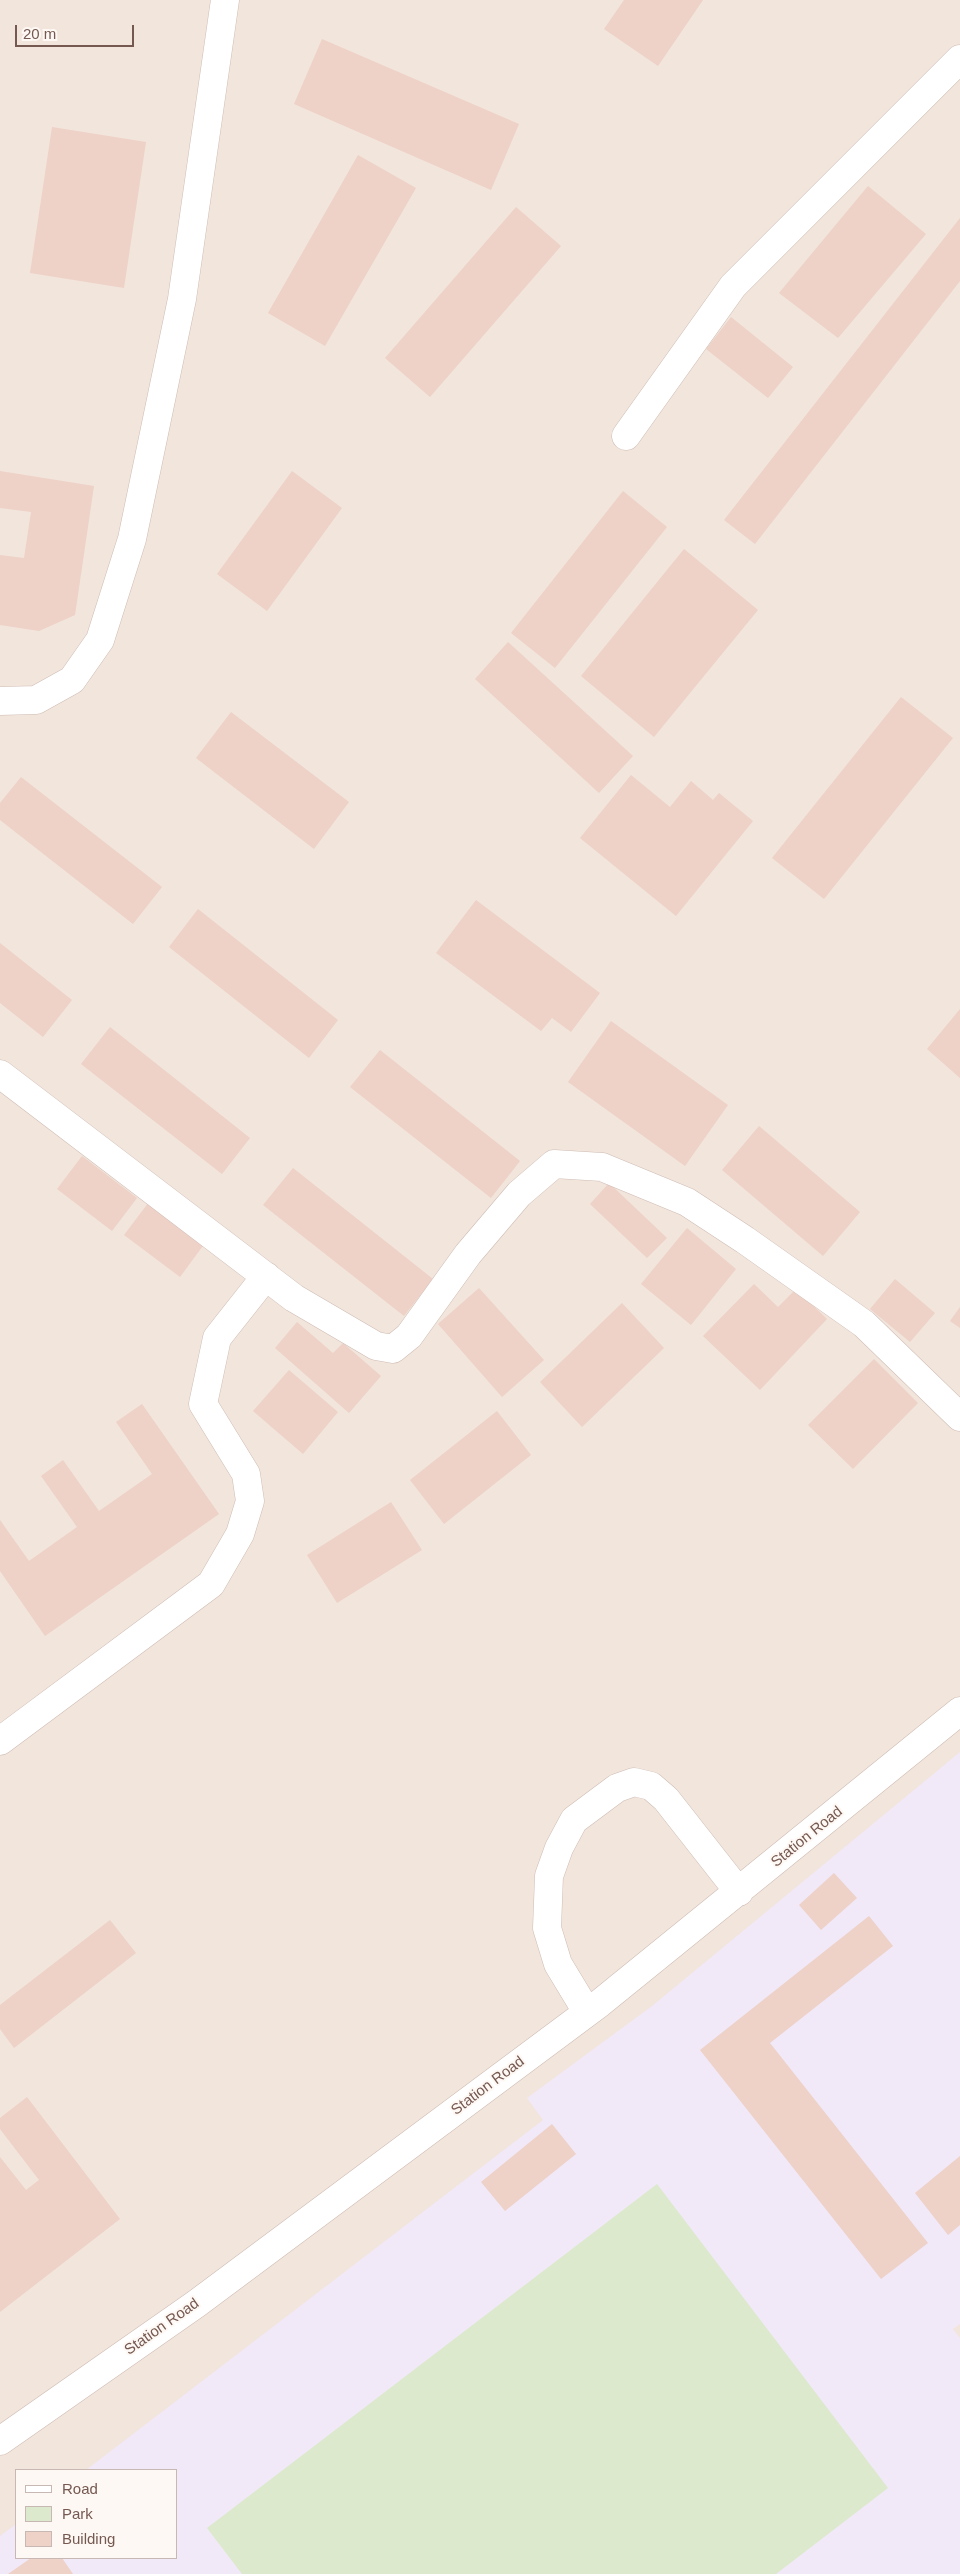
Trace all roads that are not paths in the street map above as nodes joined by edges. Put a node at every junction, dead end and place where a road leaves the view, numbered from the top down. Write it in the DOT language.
graph roads {
  1 [pos="225,0"];
  2 [pos="960,59"];
  3 [pos="626,436"];
  4 [pos="0,701"];
  5 [pos="0,1074"];
  6 [pos="266,1276"];
  7 [pos="960,1417"];
  8 [pos="960,1711"];
  9 [pos="0,1740"];
  10 [pos="739,1892"];
  11 [pos="587,2012"];
  12 [pos="0,2441"];
  1 -- 4 [label="street"];
  2 -- 3 [label="street"];
  5 -- 6 [label="street"];
  6 -- 7 [label="street"];
  6 -- 9 [label="street"];
  8 -- 10 [label="street, Station Road"];
  10 -- 11 [label="street, Station Road"];
  10 -- 11 [label="street"];
  11 -- 12 [label="street, Station Road"];
}
